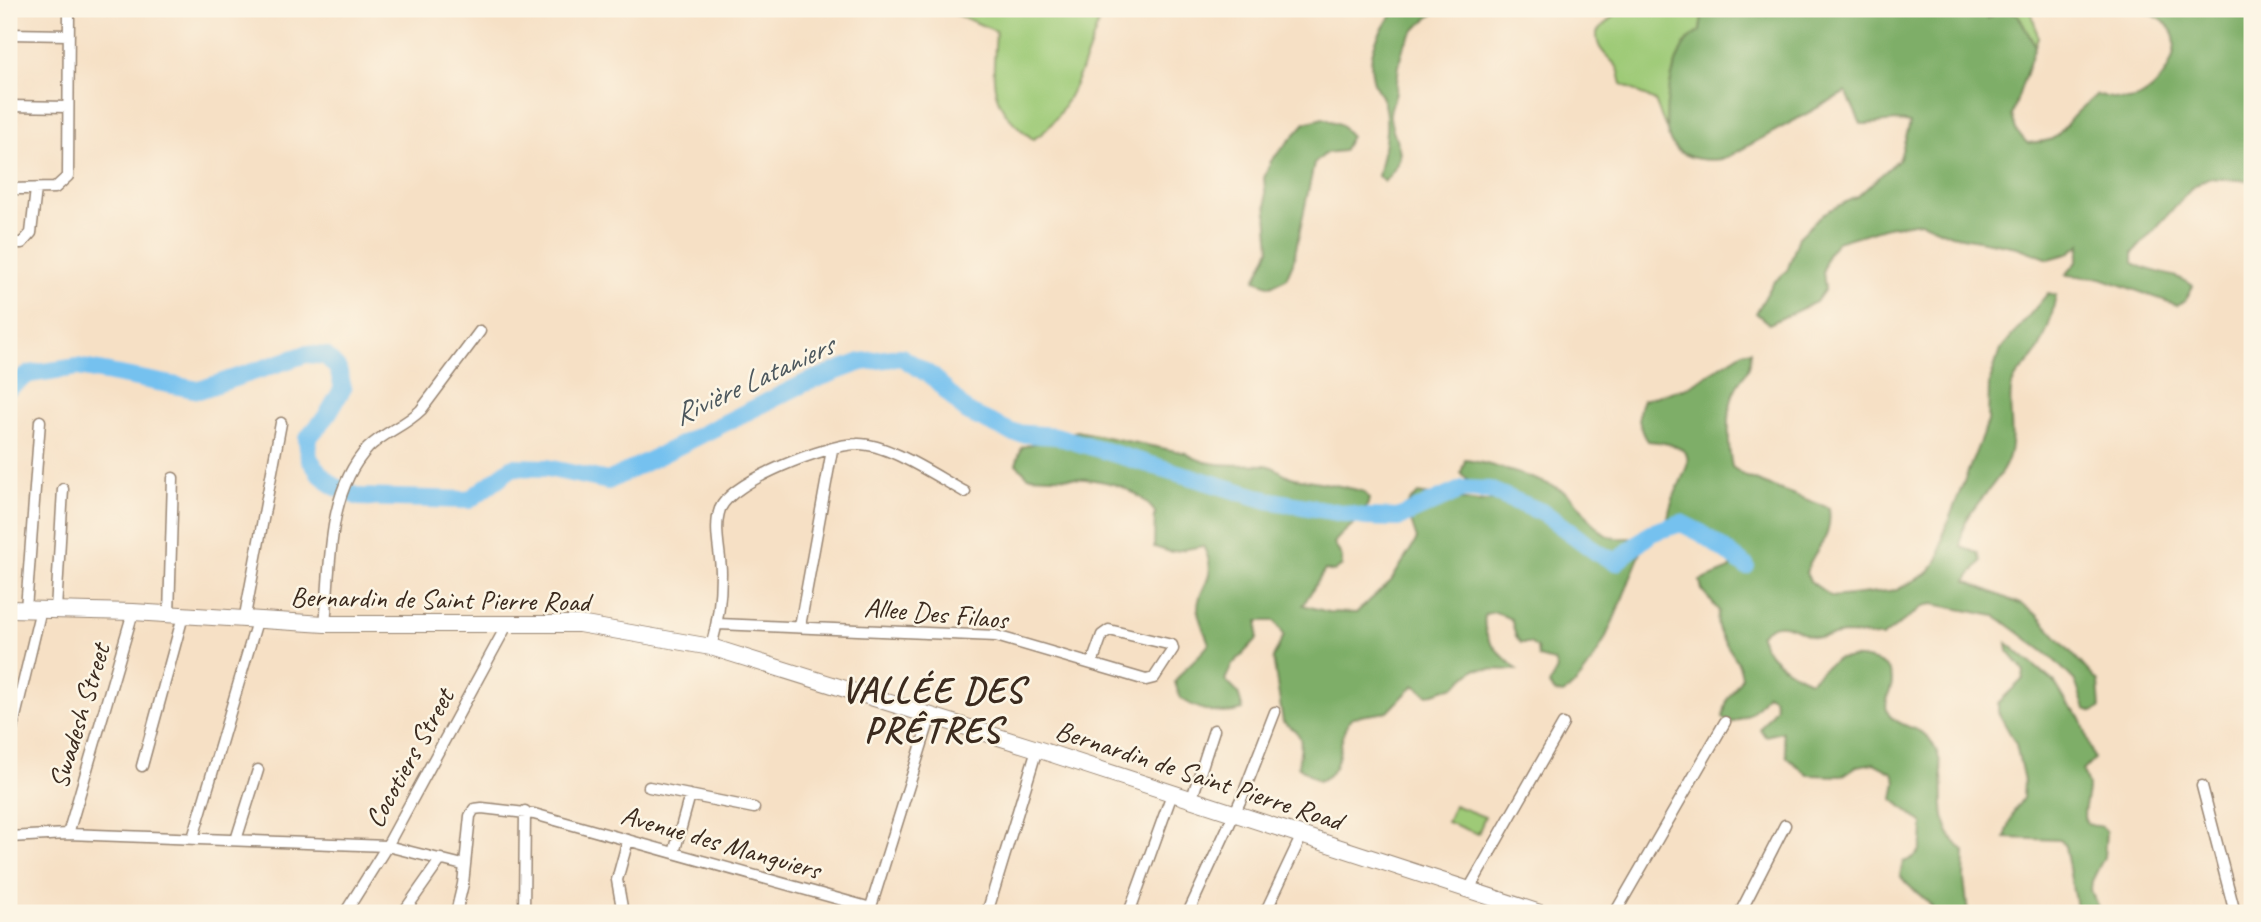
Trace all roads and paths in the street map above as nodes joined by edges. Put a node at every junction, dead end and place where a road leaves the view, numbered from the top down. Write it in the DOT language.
graph roads {
  1 [pos="69,9"];
  2 [pos="9,34"];
  3 [pos="69,35"];
  4 [pos="9,106"];
  5 [pos="68,107"];
  6 [pos="9,189"];
  7 [pos="36,189"];
  8 [pos="9,243"];
  9 [pos="480,331"];
  10 [pos="40,421"];
  11 [pos="281,423"];
  12 [pos="832,450"];
  13 [pos="173,478"];
  14 [pos="63,489"];
  15 [pos="965,492"];
  16 [pos="9,609"];
  17 [pos="41,609"];
  18 [pos="133,612"];
  19 [pos="176,616"];
  20 [pos="251,621"];
  21 [pos="508,622"];
  22 [pos="325,624"];
  23 [pos="718,624"];
  24 [pos="800,626"];
  25 [pos="711,647"];
  26 [pos="1092,663"];
  27 [pos="1275,712"];
  28 [pos="931,715"];
  29 [pos="1725,722"];
  30 [pos="1563,724"];
  31 [pos="1214,730"];
  32 [pos="9,743"];
  33 [pos="1037,749"];
  34 [pos="142,766"];
  35 [pos="258,770"];
  36 [pos="2202,786"];
  37 [pos="649,787"];
  38 [pos="1172,794"];
  39 [pos="690,795"];
  40 [pos="1191,801"];
  41 [pos="754,808"];
  42 [pos="529,812"];
  43 [pos="1232,814"];
  44 [pos="1785,825"];
  45 [pos="68,834"];
  46 [pos="9,838"];
  47 [pos="193,838"];
  48 [pos="1301,838"];
  49 [pos="236,840"];
  50 [pos="628,841"];
  51 [pos="387,846"];
  52 [pos="674,853"];
  53 [pos="441,859"];
  54 [pos="463,864"];
  55 [pos="1469,889"];
  56 [pos="870,911"];
  57 [pos="345,913"];
  58 [pos="403,913"];
  59 [pos="456,913"];
  60 [pos="524,913"];
  61 [pos="624,913"];
  62 [pos="987,913"];
  63 [pos="1129,913"];
  64 [pos="1188,913"];
  65 [pos="1265,913"];
  66 [pos="1540,913"];
  67 [pos="1615,913"];
  68 [pos="1740,913"];
  69 [pos="2235,913"];
  1 -- 3 [label="street"];
  2 -- 3 [label="street"];
  3 -- 5 [label="street"];
  4 -- 5 [label="street"];
  5 -- 7 [label="street"];
  6 -- 7 [label="street"];
  7 -- 8 [label="street"];
  9 -- 22 [label="street"];
  10 -- 17 [label="street"];
  11 -- 20 [label="street"];
  12 -- 15 [label="street"];
  12 -- 23 [label="street"];
  12 -- 24 [label="street"];
  13 -- 19 [label="street"];
  14 -- 17 [label="street"];
  16 -- 17 [label="main road, Bernardin de Saint Pierre Road"];
  17 -- 18 [label="main road, Bernardin de Saint Pierre Road"];
  17 -- 32 [label="street"];
  18 -- 19 [label="main road, Bernardin de Saint Pierre Road"];
  18 -- 45 [label="street, Swadesh Street"];
  19 -- 20 [label="main road, Bernardin de Saint Pierre Road"];
  19 -- 34 [label="street"];
  20 -- 22 [label="main road, Bernardin de Saint Pierre Road"];
  20 -- 47 [label="street"];
  21 -- 22 [label="main road, Bernardin de Saint Pierre Road"];
  21 -- 25 [label="main road, Bernardin de Saint Pierre Road"];
  21 -- 51 [label="street, Cocotiers Street"];
  23 -- 24 [label="street, Allee Des Filaos"];
  23 -- 25 [label="street"];
  24 -- 26 [label="street, Allee Des Filaos"];
  25 -- 28 [label="main road, Bernardin de Saint Pierre Road"];
  26 -- 26 [label="street, Allee Des Filaos"];
  27 -- 43 [label="street"];
  28 -- 33 [label="main road, Bernardin de Saint Pierre Road"];
  28 -- 56 [label="street"];
  29 -- 67 [label="street"];
  30 -- 55 [label="street"];
  31 -- 40 [label="street"];
  33 -- 38 [label="main road, Bernardin de Saint Pierre Road"];
  33 -- 62 [label="street"];
  35 -- 49 [label="street"];
  36 -- 69 [label="street"];
  37 -- 39 [label="street"];
  38 -- 40 [label="main road, Bernardin de Saint Pierre Road"];
  38 -- 63 [label="street"];
  39 -- 41 [label="street"];
  39 -- 52 [label="street"];
  40 -- 43 [label="main road, Bernardin de Saint Pierre Road"];
  42 -- 50 [label="street, Avenue des Manguiers"];
  42 -- 54 [label="street, Avenue des Manguiers"];
  42 -- 60 [label="street"];
  43 -- 48 [label="main road, Bernardin de Saint Pierre Road"];
  43 -- 64 [label="street"];
  44 -- 68 [label="street"];
  45 -- 46 [label="street"];
  45 -- 47 [label="street"];
  47 -- 49 [label="street"];
  48 -- 55 [label="main road, Bernardin de Saint Pierre Road"];
  48 -- 65 [label="street"];
  49 -- 51 [label="street"];
  50 -- 52 [label="street, Avenue des Manguiers"];
  50 -- 61 [label="street"];
  51 -- 53 [label="street"];
  51 -- 57 [label="street, Cocotiers Street"];
  52 -- 56 [label="street, Avenue des Manguiers"];
  53 -- 54 [label="street"];
  53 -- 58 [label="street"];
  54 -- 59 [label="street"];
  55 -- 66 [label="main road, Bernardin de Saint Pierre Road"];
}
